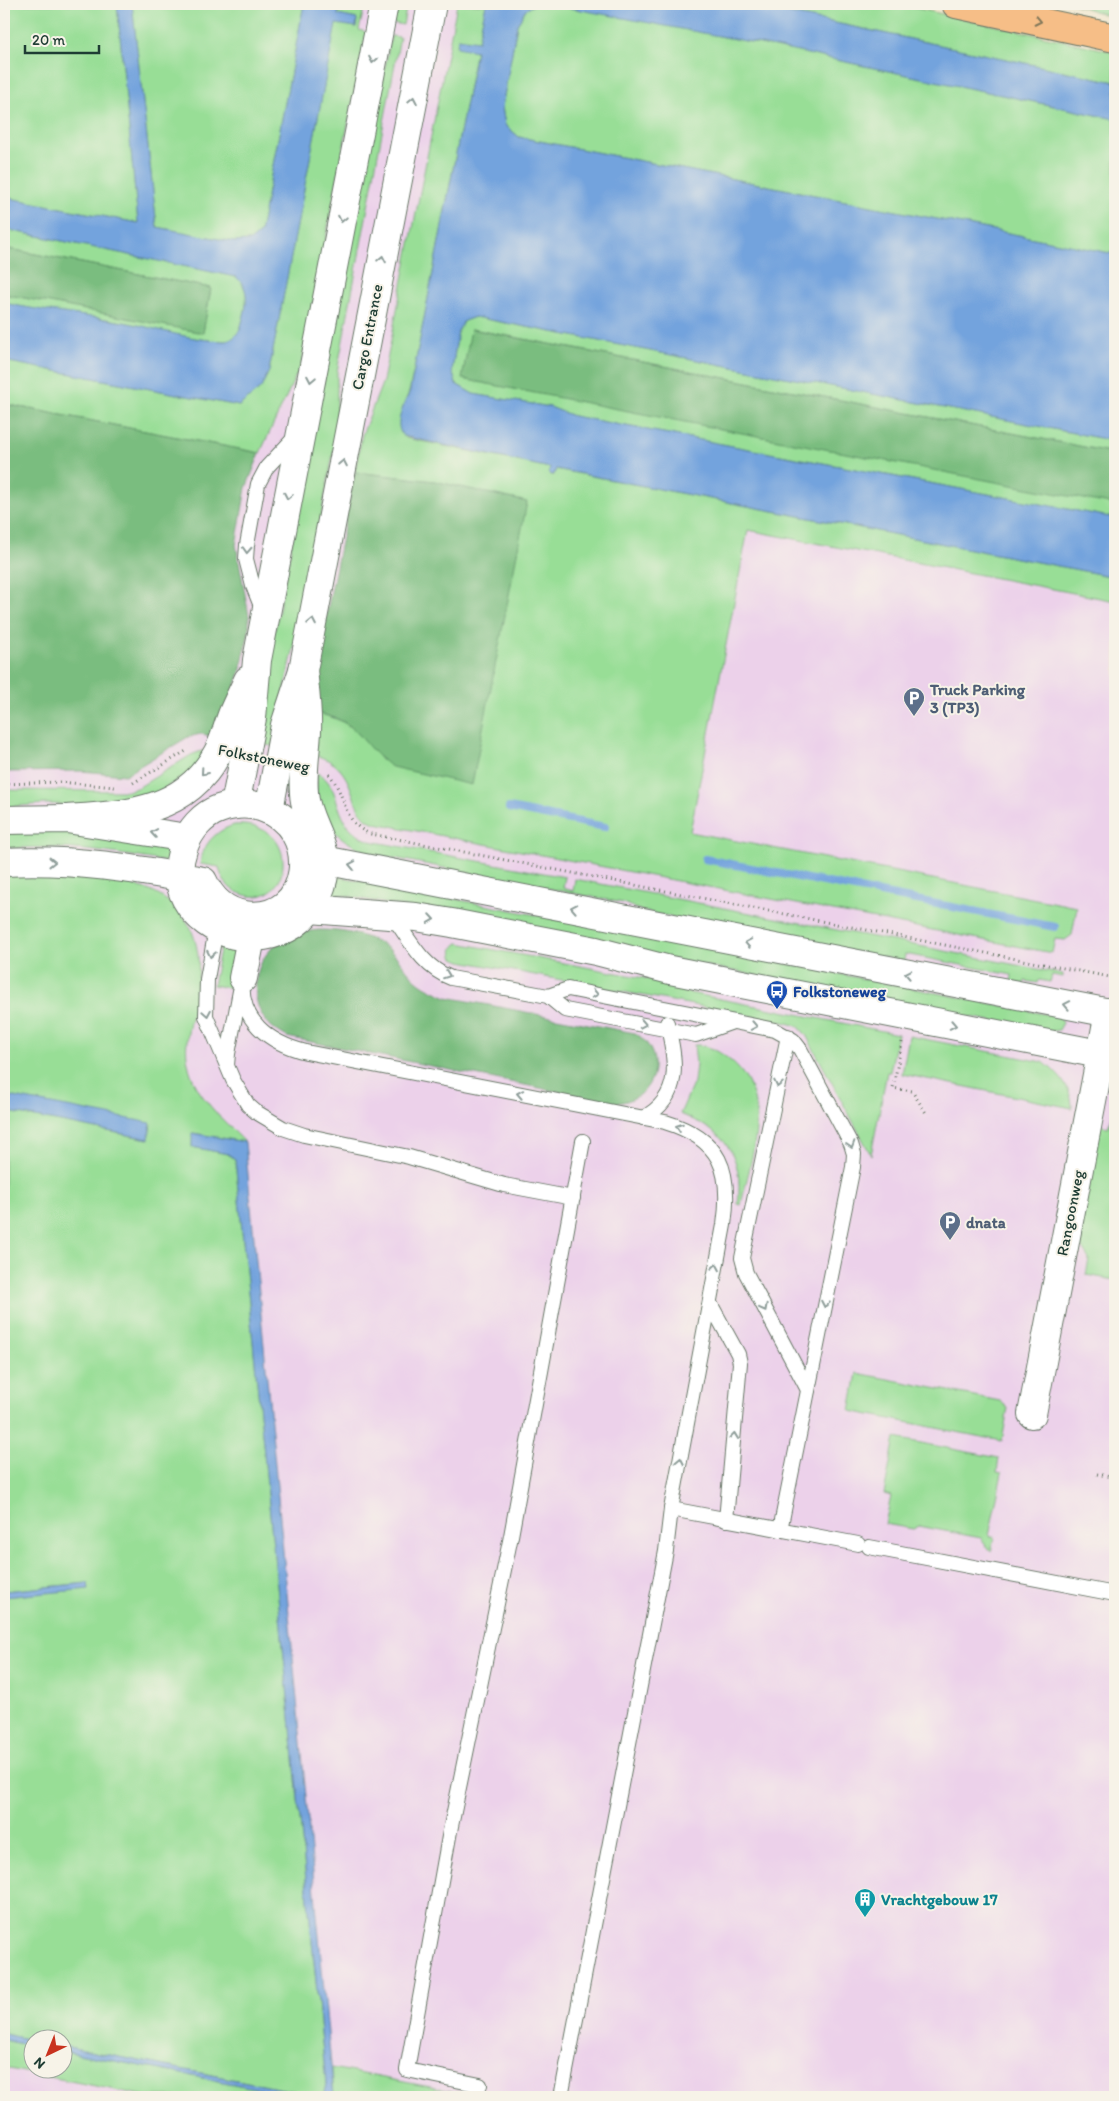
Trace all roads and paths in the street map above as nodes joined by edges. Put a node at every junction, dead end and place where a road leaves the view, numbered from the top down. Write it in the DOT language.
graph roads {
  1 [pos="384,4"];
  2 [pos="432,4"];
  3 [pos="956,4"];
  4 [pos="1115,38"];
  5 [pos="257,660"];
  6 [pos="303,670"];
  7 [pos="220,749"];
  8 [pos="305,766"];
  9 [pos="4,784"];
  10 [pos="129,786"];
  11 [pos="119,787"];
  12 [pos="235,805"];
  13 [pos="269,810"];
  14 [pos="67,818"];
  15 [pos="4,820"];
  16 [pos="187,838"];
  17 [pos="314,858"];
  18 [pos="4,862"];
  19 [pos="180,877"];
  20 [pos="310,909"];
  21 [pos="392,914"];
  22 [pos="216,929"];
  23 [pos="251,938"];
  24 [pos="243,978"];
  25 [pos="1115,978"];
  26 [pos="548,996"];
  27 [pos="663,1008"];
  28 [pos="1112,1013"];
  29 [pos="907,1016"];
  30 [pos="733,1022"];
  31 [pos="668,1029"];
  32 [pos="788,1036"];
  33 [pos="1108,1055"];
  34 [pos="229,1072"];
  35 [pos="926,1113"];
  36 [pos="643,1118"];
  37 [pos="583,1141"];
  38 [pos="573,1198"];
  39 [pos="710,1303"];
  40 [pos="808,1390"];
  41 [pos="1032,1414"];
  42 [pos="1097,1474"];
  43 [pos="1115,1478"];
  44 [pos="671,1509"];
  45 [pos="726,1520"];
  46 [pos="780,1530"];
  47 [pos="1115,1594"];
  48 [pos="480,2085"];
  49 [pos="561,2097"];
  1 -- 5 [label="street, one-way"];
  6 -- 2 [label="street, Cargo Entrance, one-way"];
  3 -- 4 [label="highway, one-way"];
  5 -- 7 [label="street"];
  5 -- 12 [label="street"];
  6 -- 8 [label="street, Cargo Entrance"];
  6 -- 13 [label="street, Cargo Entrance"];
  7 -- 10 [label="path, Folkstoneweg"];
  7 -- 14 [label="street, one-way"];
  8 -- 17 [label="street, Cargo Entrance"];
  8 -- 25 [label="path, Folkstoneweg"];
  9 -- 11 [label="path"];
  12 -- 13 [label="street"];
  12 -- 16 [label="street"];
  13 -- 17 [label="street"];
  14 -- 15 [label="street"];
  16 -- 14 [label="street, one-way"];
  16 -- 19 [label="street"];
  17 -- 19 [label="street"];
  17 -- 20 [label="street"];
  28 -- 17 [label="street, one-way"];
  18 -- 19 [label="street, one-way"];
  19 -- 22 [label="street"];
  20 -- 21 [label="street"];
  20 -- 23 [label="street"];
  21 -- 26 [label="lane, one-way"];
  21 -- 29 [label="street, one-way"];
  22 -- 23 [label="street"];
  22 -- 34 [label="lane, one-way"];
  23 -- 24 [label="street"];
  24 -- 34 [label="lane"];
  36 -- 24 [label="lane, one-way"];
  26 -- 27 [label="lane, one-way"];
  26 -- 31 [label="lane, one-way"];
  27 -- 30 [label="lane"];
  27 -- 31 [label="lane"];
  28 -- 33 [label="street, Rangoonweg"];
  29 -- 33 [label="street, one-way"];
  29 -- 35 [label="path"];
  30 -- 31 [label="lane"];
  30 -- 32 [label="lane, one-way"];
  31 -- 36 [label="lane"];
  32 -- 40 [label="lane, one-way"];
  32 -- 40 [label="lane, one-way"];
  33 -- 41 [label="street, Rangoonweg"];
  34 -- 38 [label="lane"];
  39 -- 36 [label="lane, one-way"];
  37 -- 38 [label="lane"];
  38 -- 48 [label="lane"];
  44 -- 39 [label="lane, one-way"];
  45 -- 39 [label="lane, one-way"];
  40 -- 46 [label="lane"];
  42 -- 43 [label="path"];
  44 -- 45 [label="lane"];
  44 -- 49 [label="lane"];
  45 -- 46 [label="lane"];
  46 -- 47 [label="lane"];
}
